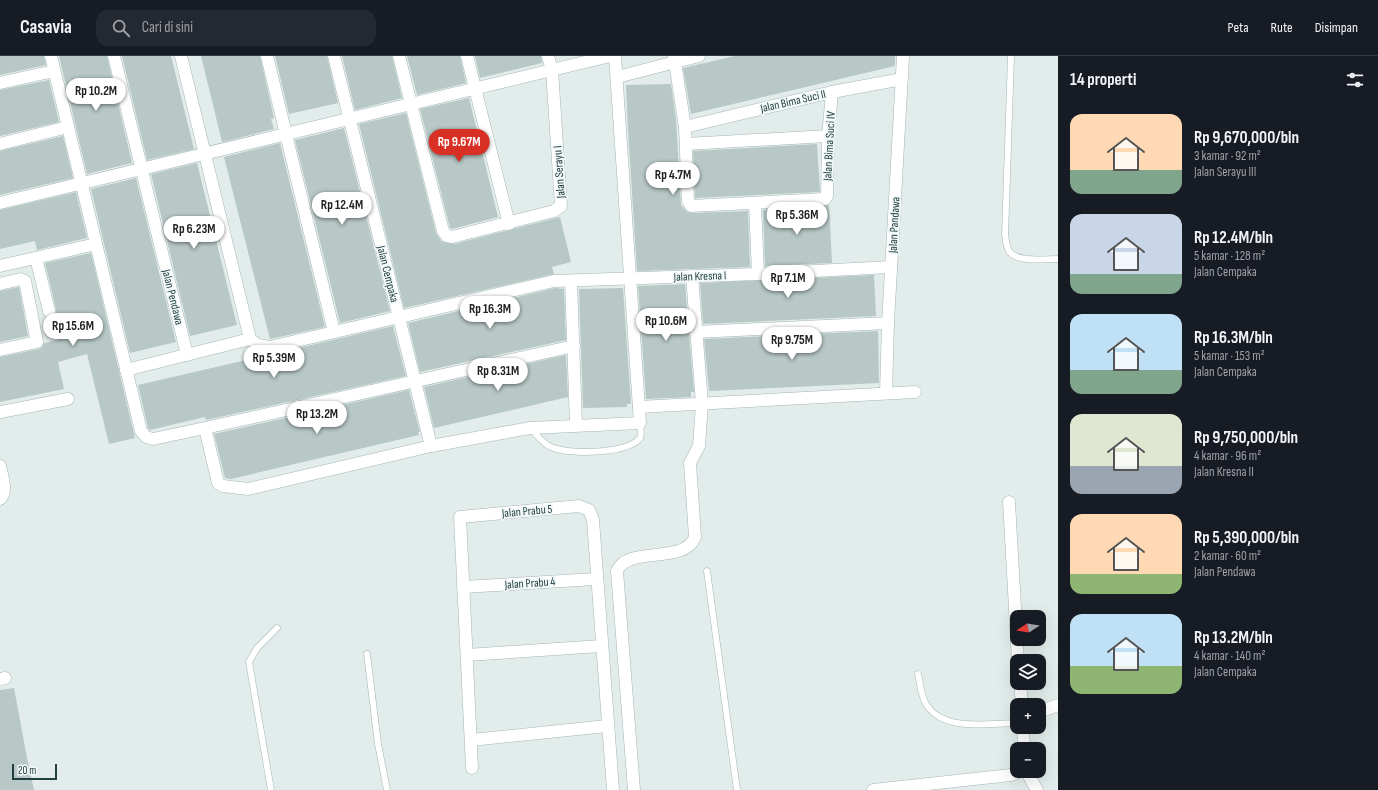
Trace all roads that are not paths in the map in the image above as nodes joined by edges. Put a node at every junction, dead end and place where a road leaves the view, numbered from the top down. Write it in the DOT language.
graph roads {
  1 [pos="51,56"];
  2 [pos="114,56"];
  3 [pos="181,56"];
  4 [pos="267,56"];
  5 [pos="334,56"];
  6 [pos="399,56"];
  7 [pos="467,56"];
  8 [pos="548,56"];
  9 [pos="610,56"];
  10 [pos="615,56"];
  11 [pos="699,56"];
  12 [pos="903,56"];
  13 [pos="1011,56"];
  14 [pos="674,59"];
  15 [pos="552,70"];
  16 [pos="54,71"];
  17 [pos="617,77"];
  18 [pos="902,79"];
  19 [pos="0,83"];
  20 [pos="474,89"];
  21 [pos="832,92"];
  22 [pos="410,104"];
  23 [pos="350,119"];
  24 [pos="684,127"];
  25 [pos="68,128"];
  26 [pos="286,134"];
  27 [pos="828,136"];
  28 [pos="0,144"];
  29 [pos="686,144"];
  30 [pos="205,154"];
  31 [pos="142,169"];
  32 [pos="81,184"];
  33 [pos="0,203"];
  34 [pos="755,203"];
  35 [pos="508,224"];
  36 [pos="96,244"];
  37 [pos="36,258"];
  38 [pos="1058,259"];
  39 [pos="0,266"];
  40 [pos="891,267"];
  41 [pos="758,274"];
  42 [pos="692,276"];
  43 [pos="629,278"];
  44 [pos="571,281"];
  45 [pos="0,284"];
  46 [pos="49,311"];
  47 [pos="399,316"];
  48 [pos="888,323"];
  49 [pos="334,332"];
  50 [pos="696,332"];
  51 [pos="250,339"];
  52 [pos="574,346"];
  53 [pos="0,350"];
  54 [pos="187,355"];
  55 [pos="126,370"];
  56 [pos="415,382"];
  57 [pos="915,392"];
  58 [pos="886,393"];
  59 [pos="68,399"];
  60 [pos="702,404"];
  61 [pos="639,407"];
  62 [pos="0,412"];
  63 [pos="640,423"];
  64 [pos="576,425"];
  65 [pos="205,428"];
  66 [pos="530,428"];
  67 [pos="431,446"];
  68 [pos="0,466"];
  69 [pos="0,499"];
  70 [pos="1009,502"];
  71 [pos="707,572"];
  72 [pos="596,579"];
  73 [pos="463,587"];
  74 [pos="277,628"];
  75 [pos="601,646"];
  76 [pos="367,654"];
  77 [pos="1018,654"];
  78 [pos="467,655"];
  79 [pos="918,674"];
  80 [pos="1058,705"];
  81 [pos="1046,709"];
  82 [pos="1010,723"];
  83 [pos="607,726"];
  84 [pos="471,740"];
  85 [pos="472,768"];
  86 [pos="1010,775"];
  87 [pos="1030,778"];
  88 [pos="949,786"];
  89 [pos="271,790"];
  90 [pos="387,790"];
  91 [pos="613,790"];
  92 [pos="634,790"];
  93 [pos="737,790"];
  94 [pos="873,790"];
  95 [pos="1037,790"];
  1 -- 16 [label="street"];
  2 -- 31 [label="street, Jalan Pendawa"];
  3 -- 30 [label="street"];
  4 -- 26 [label="street"];
  5 -- 23 [label="street, Jalan Cempaka"];
  6 -- 22 [label="street"];
  7 -- 20 [label="street"];
  8 -- 15 [label="street"];
  9 -- 15 [label="street"];
  10 -- 17 [label="street"];
  11 -- 14 [label="street"];
  12 -- 18 [label="street, Jalan Pandawa"];
  13 -- 38 [label="lane"];
  14 -- 17 [label="street"];
  14 -- 24 [label="street"];
  15 -- 20 [label="street"];
  15 -- 35 [label="street, Jalan Serayu I"];
  16 -- 19 [label="street"];
  16 -- 25 [label="street"];
  17 -- 43 [label="street"];
  18 -- 21 [label="street, Jalan Bima Suci II"];
  18 -- 40 [label="street, Jalan Pandawa"];
  20 -- 22 [label="street"];
  20 -- 35 [label="street"];
  21 -- 24 [label="street, Jalan Bima Suci II"];
  21 -- 27 [label="street, Jalan Bima Suci IV"];
  22 -- 23 [label="street"];
  22 -- 35 [label="street, Jalan Serayu I"];
  23 -- 26 [label="street"];
  23 -- 47 [label="street, Jalan Cempaka"];
  24 -- 29 [label="street"];
  25 -- 28 [label="street"];
  25 -- 32 [label="street"];
  26 -- 30 [label="street"];
  26 -- 49 [label="street"];
  27 -- 29 [label="street"];
  27 -- 34 [label="street, Jalan Bima Suci IV"];
  29 -- 34 [label="street"];
  30 -- 31 [label="street"];
  30 -- 51 [label="street"];
  31 -- 32 [label="street"];
  31 -- 54 [label="street, Jalan Pendawa"];
  32 -- 33 [label="street"];
  32 -- 36 [label="street"];
  34 -- 41 [label="street"];
  36 -- 37 [label="street"];
  36 -- 55 [label="street"];
  37 -- 39 [label="street"];
  37 -- 46 [label="street"];
  40 -- 41 [label="street, Jalan Kresna I"];
  40 -- 48 [label="street, Jalan Pandawa"];
  41 -- 42 [label="street, Jalan Kresna I"];
  42 -- 43 [label="street, Jalan Kresna I"];
  42 -- 50 [label="street"];
  43 -- 44 [label="street, Jalan Kresna I"];
  43 -- 61 [label="street"];
  44 -- 47 [label="street, Jalan Kresna I"];
  44 -- 52 [label="street"];
  45 -- 53 [label="street"];
  47 -- 49 [label="street, Jalan Kresna I"];
  47 -- 56 [label="street, Jalan Cempaka"];
  48 -- 50 [label="street"];
  48 -- 58 [label="street, Jalan Pandawa"];
  49 -- 51 [label="street, Jalan Kresna I"];
  50 -- 60 [label="street"];
  51 -- 54 [label="street"];
  52 -- 56 [label="street"];
  52 -- 64 [label="street"];
  54 -- 55 [label="street"];
  55 -- 65 [label="street"];
  56 -- 65 [label="street"];
  56 -- 67 [label="street, Jalan Cempaka"];
  57 -- 58 [label="street"];
  58 -- 60 [label="street"];
  59 -- 62 [label="street"];
  60 -- 61 [label="street"];
  60 -- 92 [label="street"];
  61 -- 63 [label="street"];
  63 -- 64 [label="street"];
  63 -- 66 [label="lane"];
  64 -- 66 [label="street"];
  65 -- 67 [label="street"];
  66 -- 67 [label="street"];
  68 -- 69 [label="street"];
  70 -- 77 [label="street"];
  71 -- 93 [label="lane"];
  72 -- 73 [label="street, Jalan Prabu 4"];
  72 -- 73 [label="street, Jalan Prabu 5"];
  72 -- 75 [label="street"];
  73 -- 78 [label="street"];
  74 -- 89 [label="lane"];
  75 -- 78 [label="street"];
  75 -- 83 [label="street"];
  76 -- 90 [label="lane"];
  78 -- 84 [label="street"];
  79 -- 82 [label="lane"];
  80 -- 81 [label="street"];
  83 -- 84 [label="street"];
  83 -- 91 [label="street"];
  84 -- 85 [label="street"];
  86 -- 88 [label="street"];
  87 -- 95 [label="street"];
  88 -- 94 [label="street"];
}
